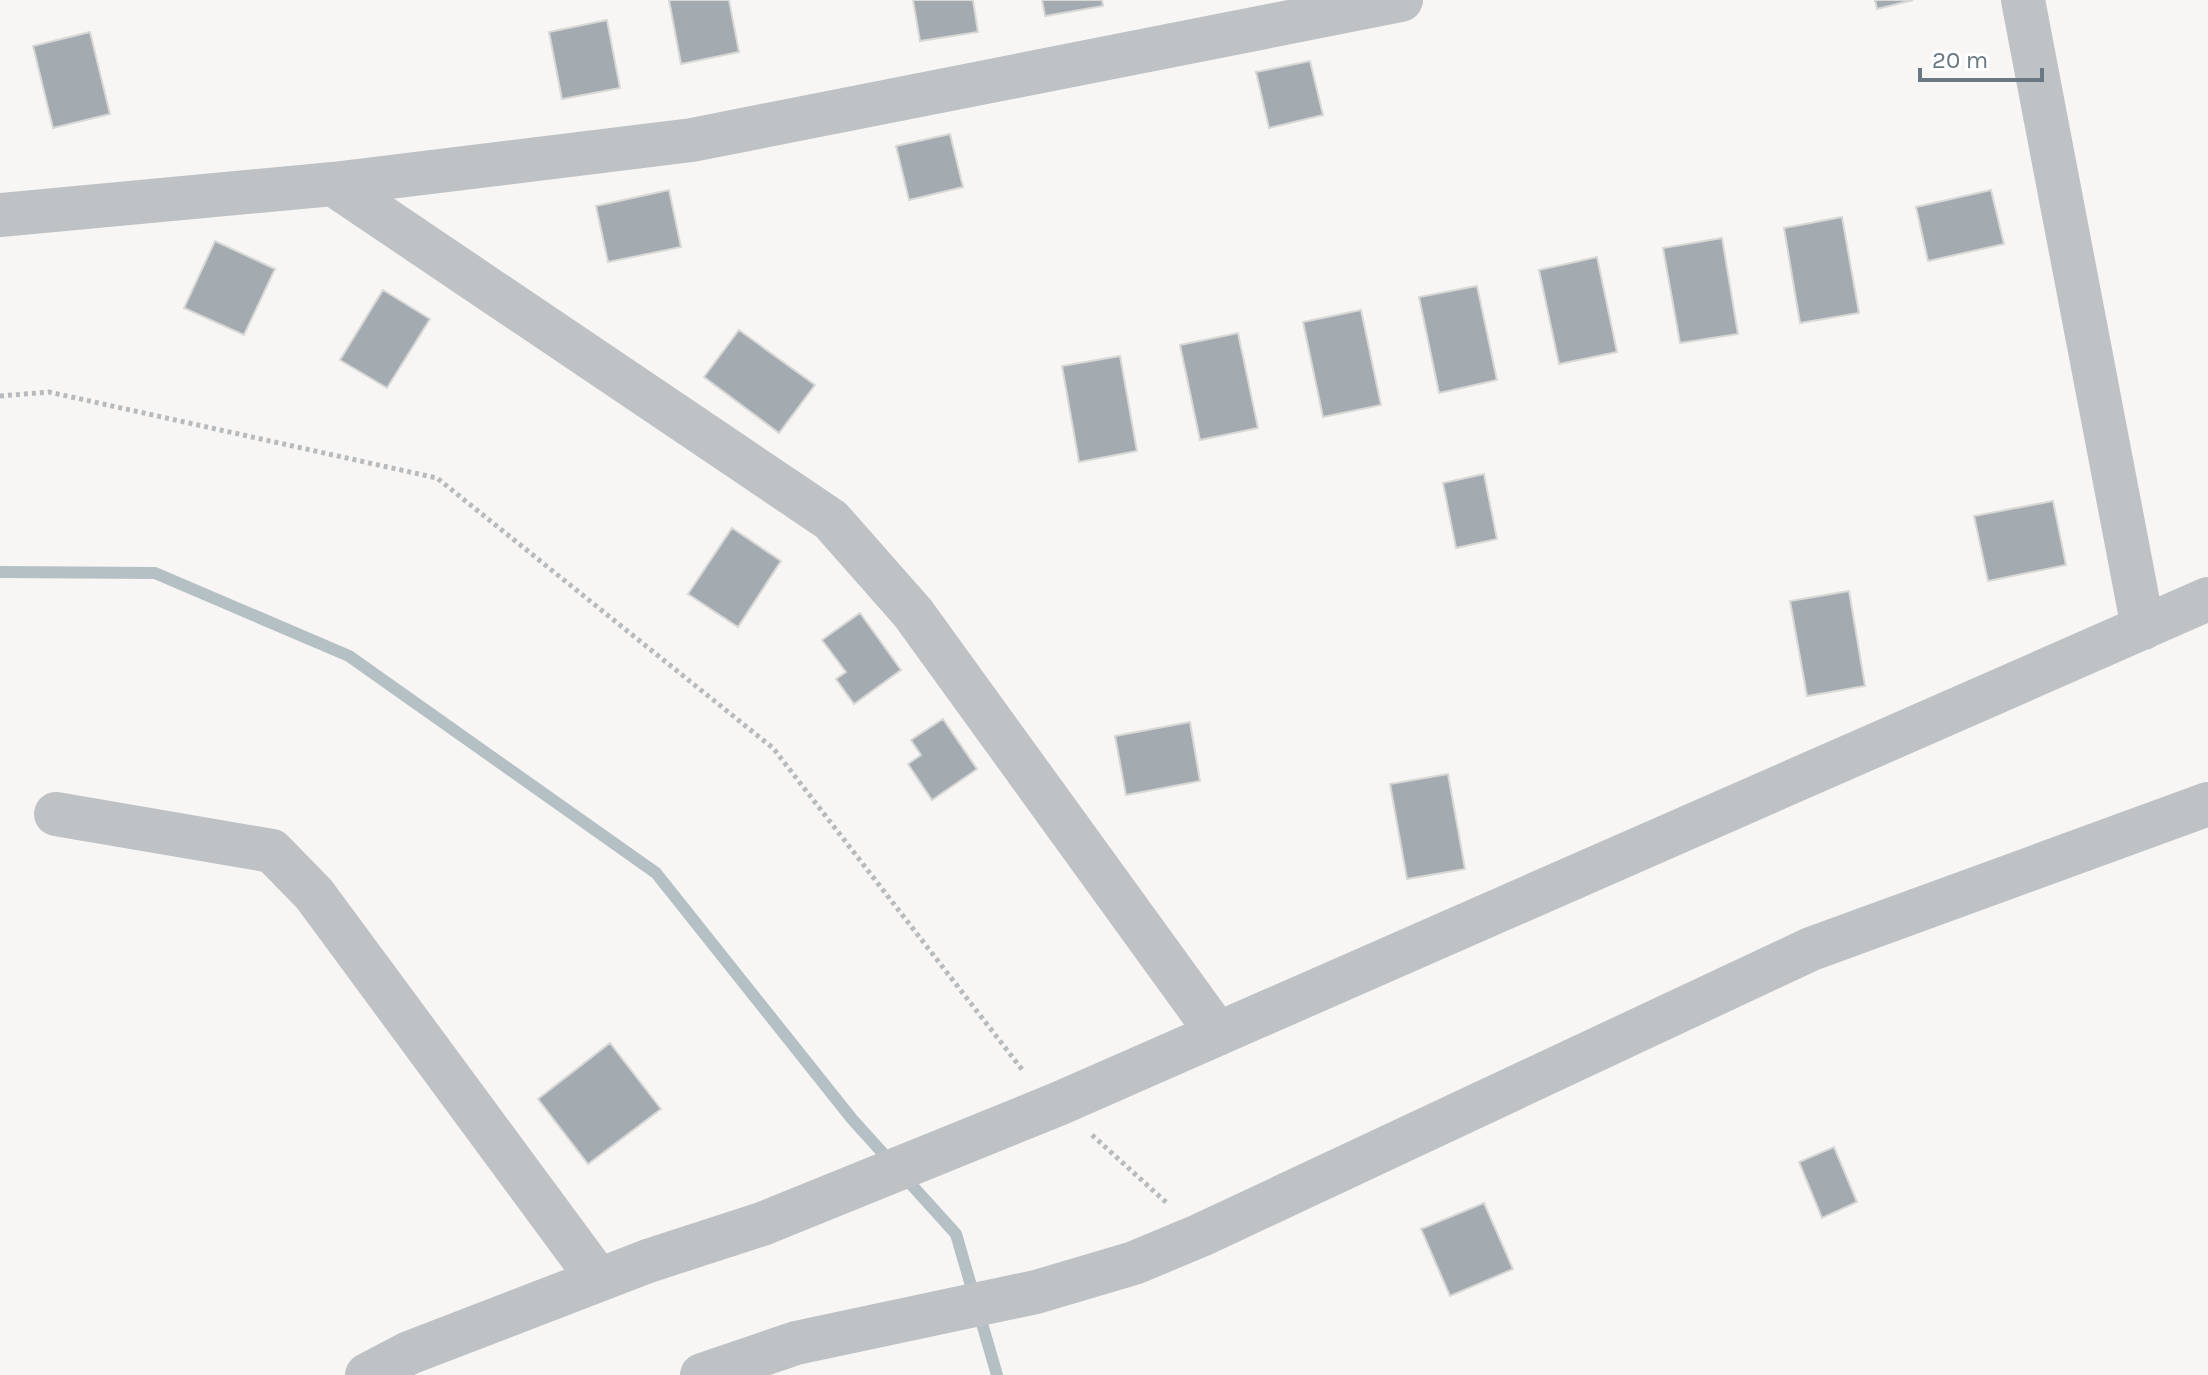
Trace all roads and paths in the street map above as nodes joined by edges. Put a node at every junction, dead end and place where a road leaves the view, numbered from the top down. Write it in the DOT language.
graph roads {
  1 [pos="1401,0"];
  2 [pos="2023,0"];
  3 [pos="333,184"];
  4 [pos="0,215"];
  5 [pos="0,396"];
  6 [pos="2208,599"];
  7 [pos="2143,628"];
  8 [pos="2208,804"];
  9 [pos="56,814"];
  10 [pos="1218,1034"];
  11 [pos="1058,1104"];
  12 [pos="1201,1235"];
  13 [pos="599,1280"];
  14 [pos="367,1375"];
  15 [pos="702,1375"];
  1 -- 3 [label="street"];
  2 -- 7 [label="street"];
  3 -- 4 [label="street"];
  3 -- 10 [label="street"];
  5 -- 11 [label="path"];
  6 -- 7 [label="street"];
  7 -- 10 [label="street"];
  8 -- 12 [label="street"];
  9 -- 13 [label="street"];
  10 -- 11 [label="street"];
  11 -- 12 [label="path"];
  11 -- 13 [label="street"];
  12 -- 15 [label="street"];
  13 -- 14 [label="street"];
}
